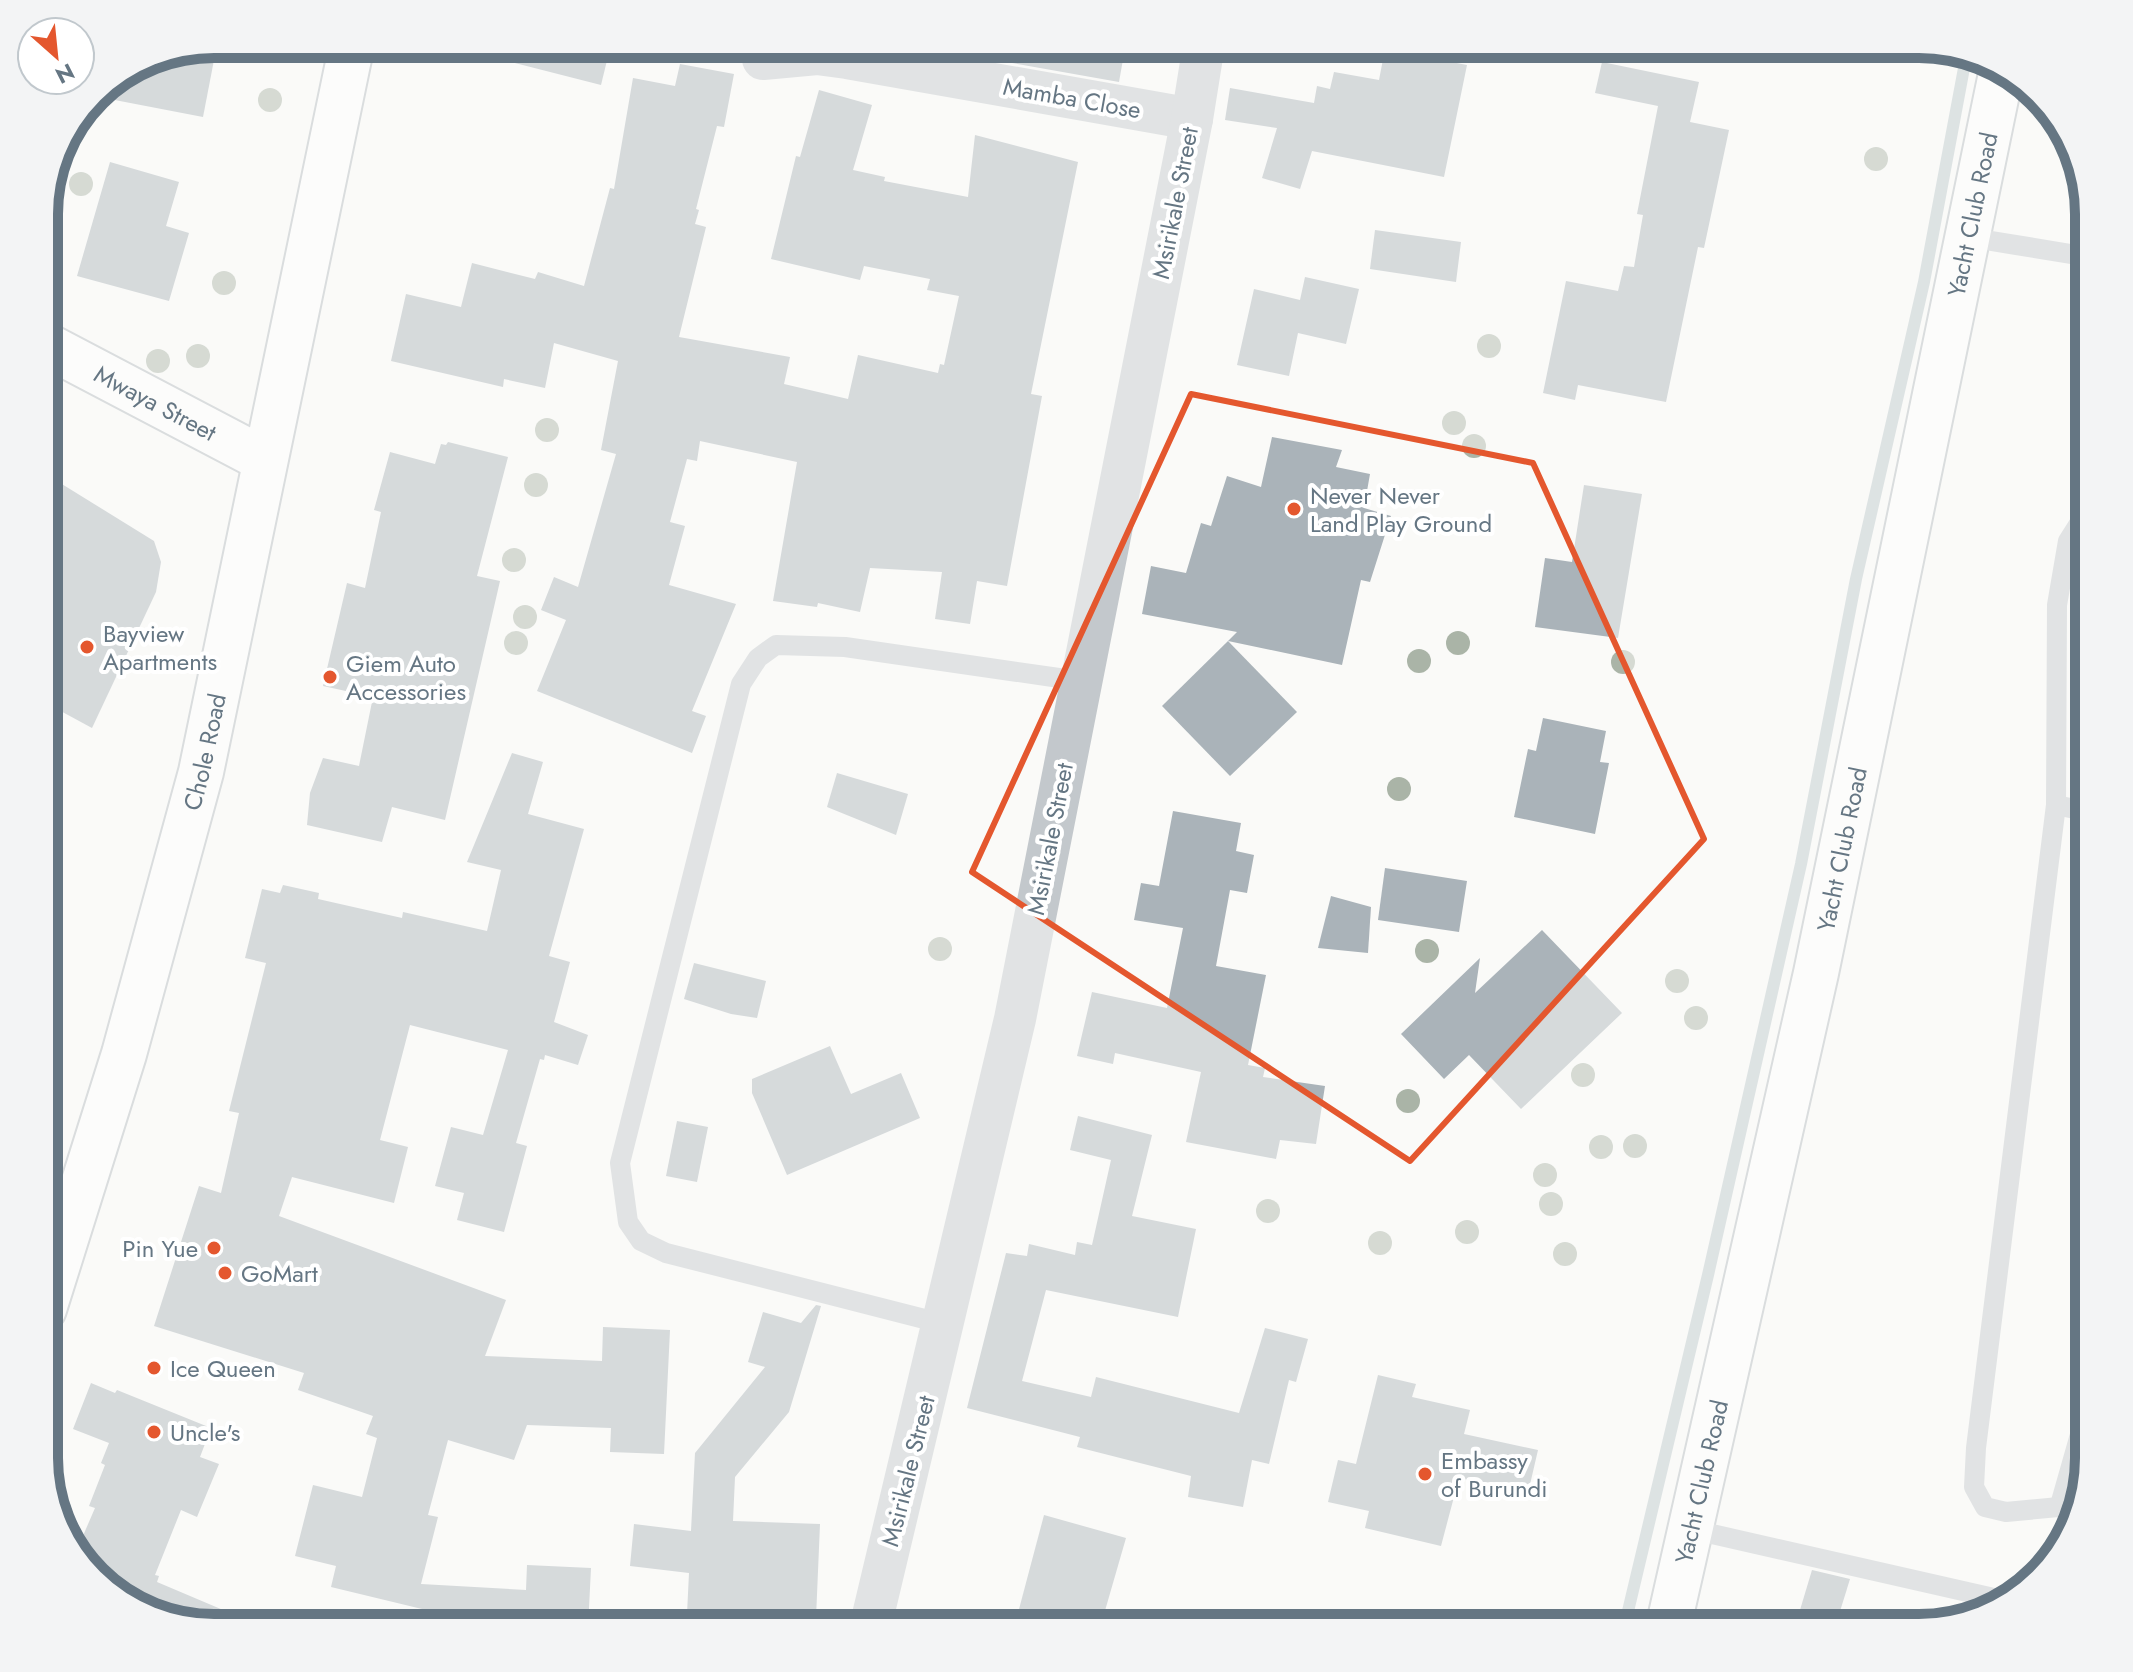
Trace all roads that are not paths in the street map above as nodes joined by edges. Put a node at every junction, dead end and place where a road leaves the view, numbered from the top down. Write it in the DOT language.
graph roads {
  1 [pos="349,58"];
  2 [pos="774,58"];
  3 [pos="847,58"];
  4 [pos="1202,58"];
  5 [pos="763,59"];
  6 [pos="2000,81"];
  7 [pos="1192,119"];
  8 [pos="1967,237"];
  9 [pos="2075,255"];
  10 [pos="58,351"];
  11 [pos="265,460"];
  12 [pos="2075,530"];
  13 [pos="1080,681"];
  14 [pos="2056,805"];
  15 [pos="2075,809"];
  16 [pos="58,1264"];
  17 [pos="944,1324"];
  18 [pos="2068,1505"];
  19 [pos="1690,1529"];
  20 [pos="1990,1597"];
  21 [pos="873,1614"];
  22 [pos="1671,1614"];
  1 -- 11 [label="street, Chole Road"];
  2 -- 5 [label="street, Mamba Close"];
  3 -- 7 [label="street, Mamba Close"];
  4 -- 7 [label="street, Msirikale Street"];
  6 -- 8 [label="street, Yacht Club Road"];
  7 -- 13 [label="street, Msirikale Street"];
  8 -- 9 [label="lane"];
  8 -- 19 [label="street, Yacht Club Road"];
  10 -- 11 [label="street, Mwaya Street"];
  11 -- 16 [label="street, Chole Road"];
  12 -- 14 [label="lane"];
  13 -- 17 [label="street, Msirikale Street"];
  13 -- 17 [label="lane"];
  14 -- 15 [label="lane"];
  14 -- 18 [label="lane"];
  17 -- 21 [label="street, Msirikale Street"];
  19 -- 20 [label="lane"];
  19 -- 22 [label="street, Yacht Club Road"];
}
